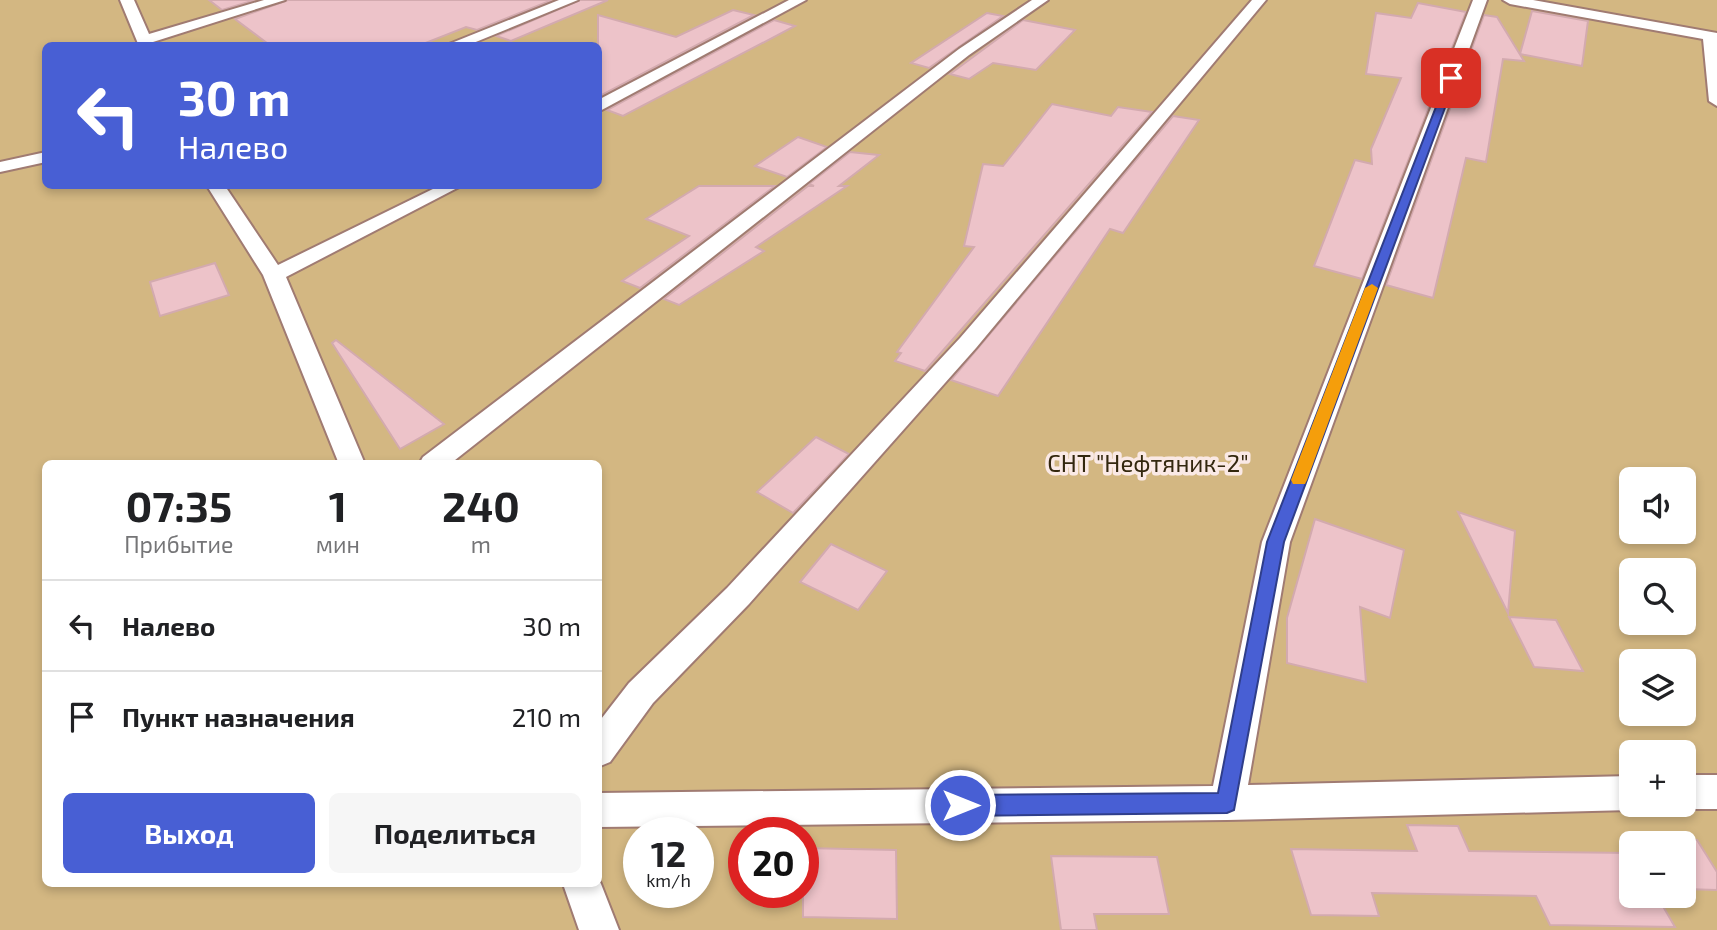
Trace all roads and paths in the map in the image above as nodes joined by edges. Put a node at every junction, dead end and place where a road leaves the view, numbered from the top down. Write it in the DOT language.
graph roads {
  1 [pos="127,0"];
  2 [pos="278,0"];
  3 [pos="571,0"];
  4 [pos="800,0"];
  5 [pos="1041,0"];
  6 [pos="1259,0"];
  7 [pos="1480,0"];
  8 [pos="1510,0"];
  9 [pos="1713,36"];
  10 [pos="146,42"];
  11 [pos="149,42"];
  12 [pos="461,42"];
  13 [pos="1717,101"];
  14 [pos="602,105"];
  15 [pos="42,158"];
  16 [pos="0,167"];
  17 [pos="218,189"];
  18 [pos="446,189"];
  19 [pos="274,275"];
  20 [pos="350,460"];
  21 [pos="437,460"];
  22 [pos="602,746"];
  23 [pos="1696,792"];
  24 [pos="1717,792"];
  25 [pos="1619,793"];
  26 [pos="1227,803"];
  27 [pos="602,810"];
  28 [pos="583,887"];
  29 [pos="599,930"];
  1 -- 10 [label="lane"];
  2 -- 11 [label="lane"];
  3 -- 12 [label="lane"];
  4 -- 14 [label="lane"];
  5 -- 21 [label="lane"];
  6 -- 22 [label="lane"];
  7 -- 26 [label="lane"];
  8 -- 9 [label="lane"];
  9 -- 13 [label="lane"];
  15 -- 16 [label="lane"];
  17 -- 19 [label="lane"];
  18 -- 19 [label="lane"];
  19 -- 20 [label="lane"];
  23 -- 24 [label="lane"];
  25 -- 26 [label="lane"];
  26 -- 27 [label="lane"];
  28 -- 29 [label="lane"];
}
